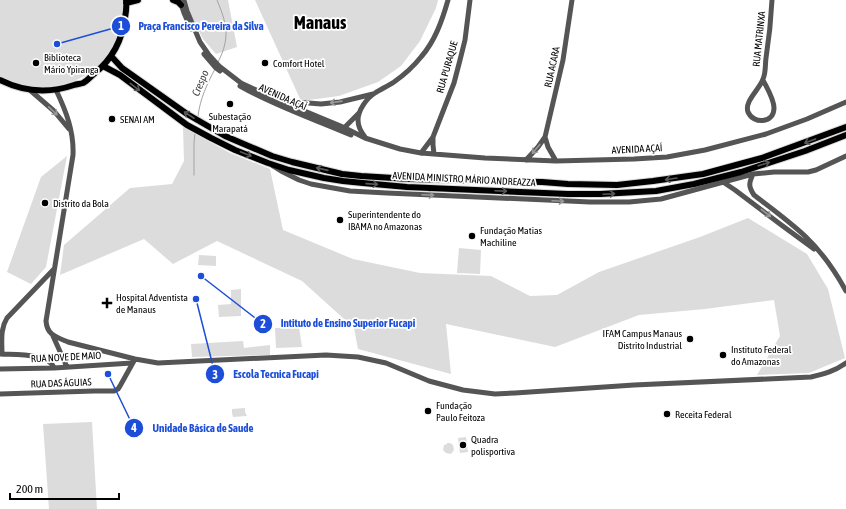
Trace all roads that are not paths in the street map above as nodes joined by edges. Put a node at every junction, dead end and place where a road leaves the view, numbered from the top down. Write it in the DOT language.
graph roads {
  1 [pos="138,0"];
  2 [pos="173,0"];
  3 [pos="448,0"];
  4 [pos="470,0"];
  5 [pos="572,0"];
  6 [pos="772,0"];
  7 [pos="126,1"];
  8 [pos="182,2"];
  9 [pos="111,56"];
  10 [pos="103,66"];
  11 [pos="763,80"];
  12 [pos="0,81"];
  13 [pos="56,90"];
  14 [pos="31,91"];
  15 [pos="374,94"];
  16 [pos="278,100"];
  17 [pos="846,102"];
  18 [pos="316,112"];
  19 [pos="360,112"];
  20 [pos="846,127"];
  21 [pos="342,129"];
  22 [pos="72,133"];
  23 [pos="846,135"];
  24 [pos="433,137"];
  25 [pos="545,137"];
  26 [pos="365,138"];
  27 [pos="421,153"];
  28 [pos="434,154"];
  29 [pos="846,156"];
  30 [pos="526,160"];
  31 [pos="556,161"];
  32 [pos="268,164"];
  33 [pos="703,174"];
  34 [pos="754,174"];
  35 [pos="542,182"];
  36 [pos="723,182"];
  37 [pos="695,187"];
  38 [pos="542,193"];
  39 [pos="754,195"];
  40 [pos="748,199"];
  41 [pos="793,225"];
  42 [pos="788,230"];
  43 [pos="821,253"];
  44 [pos="54,268"];
  45 [pos="846,291"];
  46 [pos="53,335"];
  47 [pos="1,354"];
  48 [pos="134,361"];
  49 [pos="846,363"];
  50 [pos="67,367"];
  51 [pos="54,368"];
  52 [pos="0,369"];
  53 [pos="0,394"];
  1 -- 7 [label="main road"];
  2 -- 8 [label="main road"];
  3 -- 15 [label="street"];
  4 -- 24 [label="street, RUA PURAQUE"];
  5 -- 25 [label="street, RUA ACARA"];
  6 -- 11 [label="street, RUA MATRINXA"];
  7 -- 9 [label="main road"];
  8 -- 16 [label="street, AVENIDA AÇAÍ"];
  8 -- 18 [label="street, AVENIDA AÇAÍ"];
  9 -- 10 [label="main road"];
  35 -- 9 [label="main road, AVENIDA MINISTRO MÁRIO ANDREAZZA, one-way"];
  10 -- 13 [label="main road"];
  10 -- 32 [label="main road, AVENIDA MINISTRO MÁRIO ANDREAZZA, one-way"];
  11 -- 11 [label="street, RUA MATRINXA"];
  12 -- 14 [label="main road"];
  13 -- 14 [label="main road"];
  13 -- 22 [label="street"];
  14 -- 22 [label="street, one-way"];
  15 -- 18 [label="street, one-way"];
  15 -- 19 [label="street"];
  16 -- 18 [label="street, AVENIDA AÇAÍ"];
  16 -- 18 [label="street"];
  17 -- 31 [label="street, AVENIDA AÇAÍ"];
  18 -- 21 [label="street, AVENIDA AÇAÍ"];
  19 -- 21 [label="street"];
  19 -- 26 [label="street"];
  20 -- 33 [label="main road, AVENIDA MINISTRO MÁRIO ANDREAZZA, one-way"];
  21 -- 26 [label="street, AVENIDA AÇAÍ"];
  21 -- 27 [label="street, AVENIDA AÇAÍ"];
  22 -- 44 [label="street"];
  37 -- 23 [label="main road, AVENIDA MINISTRO MÁRIO ANDREAZZA, one-way"];
  24 -- 27 [label="street, RUA PURAQUE"];
  24 -- 28 [label="street, RUA PURAQUE"];
  25 -- 30 [label="street, RUA ACARA, one-way"];
  25 -- 31 [label="street"];
  26 -- 27 [label="street, AVENIDA AÇAÍ"];
  27 -- 28 [label="street, AVENIDA AÇAÍ"];
  28 -- 30 [label="street, AVENIDA AÇAÍ"];
  29 -- 34 [label="street, AVENIDA MINISTRO MÁRIO ANDREAZZA"];
  30 -- 31 [label="street, AVENIDA AÇAÍ"];
  32 -- 37 [label="street, one-way"];
  32 -- 38 [label="main road, AVENIDA MINISTRO MÁRIO ANDREAZZA, one-way"];
  33 -- 35 [label="main road, AVENIDA MINISTRO MÁRIO ANDREAZZA, one-way"];
  33 -- 37 [label="main road"];
  34 -- 36 [label="street, AVENIDA MINISTRO MÁRIO ANDREAZZA"];
  34 -- 39 [label="street"];
  35 -- 38 [label="main road"];
  36 -- 37 [label="street, AVENIDA MINISTRO MÁRIO ANDREAZZA"];
  36 -- 40 [label="street"];
  38 -- 37 [label="main road, AVENIDA MINISTRO MÁRIO ANDREAZZA, one-way"];
  39 -- 40 [label="street"];
  39 -- 41 [label="street"];
  40 -- 42 [label="street, one-way"];
  41 -- 42 [label="street"];
  41 -- 43 [label="street"];
  42 -- 43 [label="street"];
  43 -- 45 [label="street"];
  44 -- 46 [label="street"];
  44 -- 47 [label="street"];
  46 -- 48 [label="street"];
  46 -- 50 [label="street"];
  47 -- 51 [label="street"];
  48 -- 49 [label="street"];
  48 -- 50 [label="street, RUA NOVE DE MAIO"];
  48 -- 53 [label="street, RUA DAS ÁGUIAS"];
  50 -- 51 [label="street, RUA NOVE DE MAIO"];
  51 -- 52 [label="street, RUA NOVE DE MAIO"];
}
